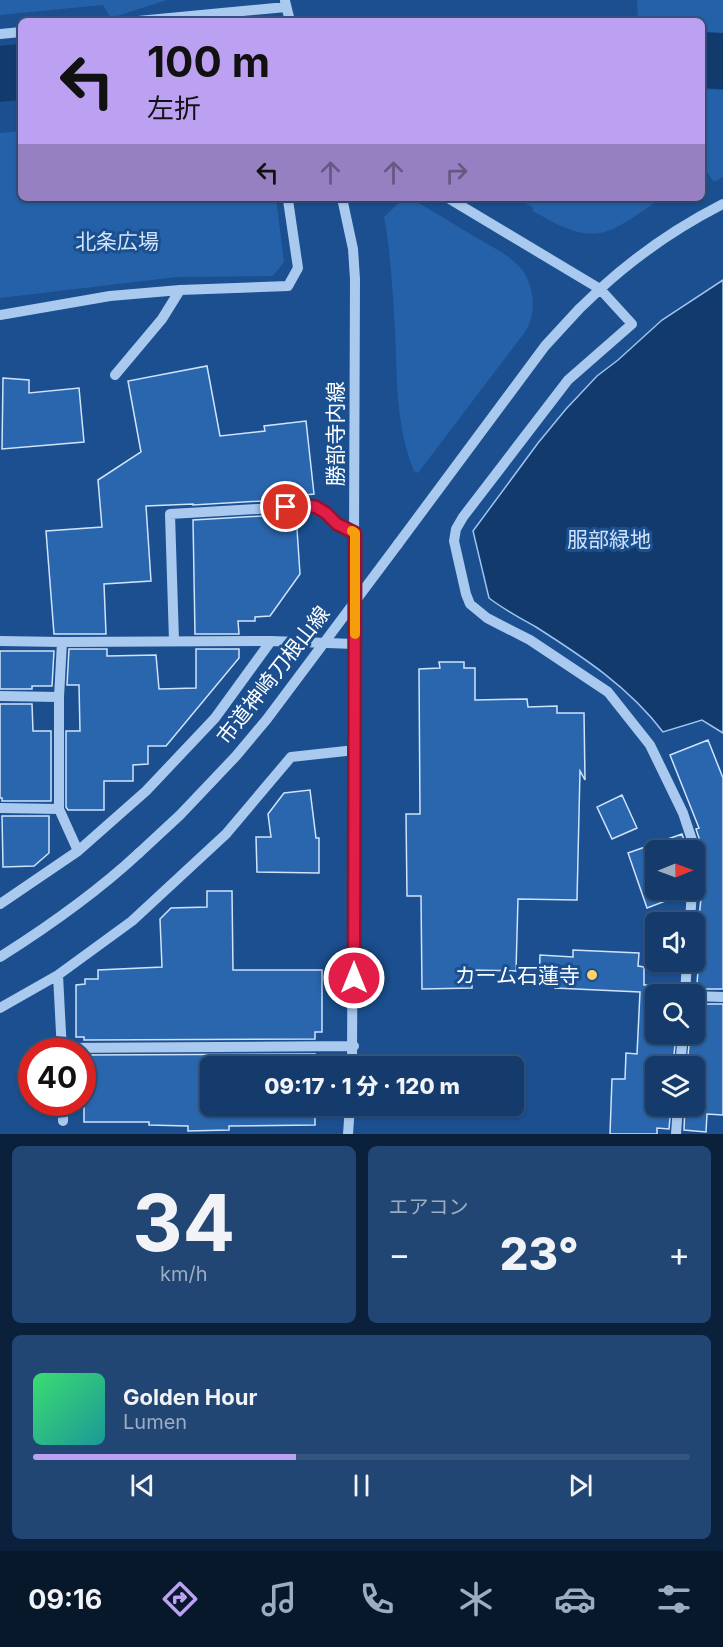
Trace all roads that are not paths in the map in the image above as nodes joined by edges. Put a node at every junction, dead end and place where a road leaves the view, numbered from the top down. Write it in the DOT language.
graph roads {
  1 [pos="286,4"];
  2 [pos="164,18"];
  3 [pos="18,32"];
  4 [pos="0,34"];
  5 [pos="288,201"];
  6 [pos="343,201"];
  7 [pos="453,201"];
  8 [pos="723,204"];
  9 [pos="600,289"];
  10 [pos="180,290"];
  11 [pos="0,315"];
  12 [pos="115,375"];
  13 [pos="355,533"];
  14 [pos="0,641"];
  15 [pos="174,641"];
  16 [pos="271,641"];
  17 [pos="62,642"];
  18 [pos="355,644"];
  19 [pos="0,696"];
  20 [pos="59,697"];
  21 [pos="355,750"];
  22 [pos="0,808"];
  23 [pos="59,809"];
  24 [pos="692,840"];
  25 [pos="78,851"];
  26 [pos="0,904"];
  27 [pos="0,957"];
  28 [pos="58,975"];
  29 [pos="705,996"];
  30 [pos="723,997"];
  31 [pos="0,1008"];
  32 [pos="61,1038"];
  33 [pos="354,1047"];
  34 [pos="96,1050"];
  35 [pos="353,1056"];
  36 [pos="63,1116"];
  37 [pos="349,1116"];
  38 [pos="677,1116"];
  39 [pos="63,1121"];
  40 [pos="348,1134"];
  41 [pos="676,1134"];
  1 -- 2 [label="street"];
  3 -- 4 [label="street"];
  5 -- 10 [label="street"];
  6 -- 13 [label="street, 勝部寺内線"];
  7 -- 9 [label="street"];
  8 -- 9 [label="street, 市道神崎刀根山線"];
  9 -- 24 [label="street"];
  9 -- 27 [label="street, 市道神崎刀根山線, bridge"];
  10 -- 11 [label="street"];
  10 -- 12 [label="street"];
  13 -- 15 [label="street"];
  13 -- 18 [label="street, 勝部寺内線"];
  14 -- 17 [label="street"];
  15 -- 16 [label="street"];
  15 -- 17 [label="street"];
  16 -- 18 [label="street"];
  16 -- 25 [label="street"];
  17 -- 20 [label="street"];
  18 -- 21 [label="street, 勝部寺内線"];
  19 -- 20 [label="street"];
  20 -- 23 [label="street"];
  21 -- 28 [label="street"];
  21 -- 33 [label="street, 勝部寺内線"];
  22 -- 23 [label="street"];
  23 -- 25 [label="street"];
  25 -- 26 [label="street"];
  28 -- 31 [label="street"];
  28 -- 32 [label="street"];
  29 -- 30 [label="street"];
  33 -- 34 [label="street"];
  33 -- 35 [label="street, 勝部寺内線"];
  36 -- 39 [label="street"];
  37 -- 40 [label="street"];
  38 -- 41 [label="street"];
}
